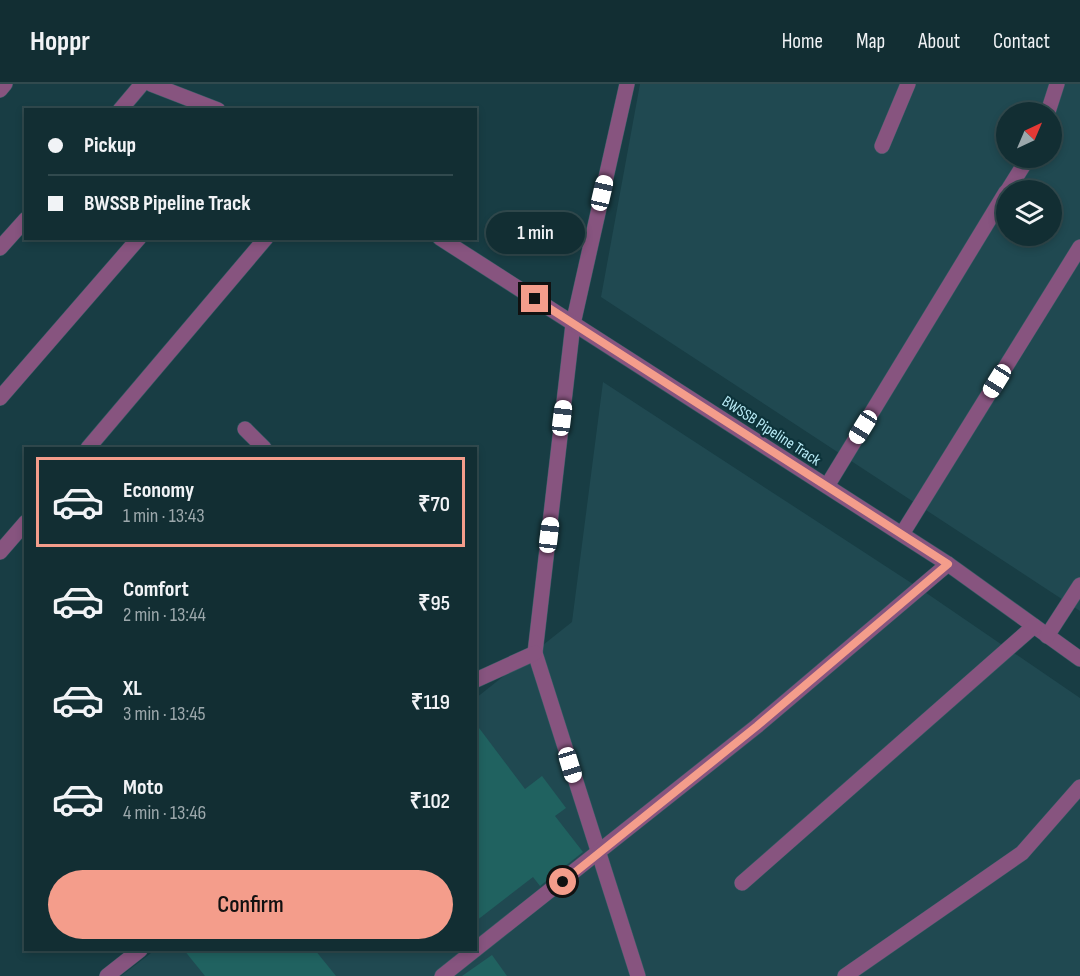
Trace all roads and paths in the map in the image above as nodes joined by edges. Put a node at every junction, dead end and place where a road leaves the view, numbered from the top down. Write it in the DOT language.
graph roads {
  1 [pos="5,84"];
  2 [pos="142,84"];
  3 [pos="151,84"];
  4 [pos="627,84"];
  5 [pos="908,84"];
  6 [pos="1057,84"];
  7 [pos="0,90"];
  8 [pos="1051,102"];
  9 [pos="122,108"];
  10 [pos="213,108"];
  11 [pos="882,146"];
  12 [pos="996,209"];
  13 [pos="24,221"];
  14 [pos="137,240"];
  15 [pos="264,240"];
  16 [pos="443,240"];
  17 [pos="1080,247"];
  18 [pos="0,248"];
  19 [pos="573,324"];
  20 [pos="0,398"];
  21 [pos="245,429"];
  22 [pos="89,447"];
  23 [pos="263,447"];
  24 [pos="827,486"];
  25 [pos="24,524"];
  26 [pos="902,534"];
  27 [pos="0,552"];
  28 [pos="948,564"];
  29 [pos="1080,585"];
  30 [pos="1034,626"];
  31 [pos="1047,636"];
  32 [pos="535,652"];
  33 [pos="1080,659"];
  34 [pos="477,680"];
  35 [pos="1080,787"];
  36 [pos="598,855"];
  37 [pos="742,883"];
  38 [pos="477,949"];
  39 [pos="139,951"];
  40 [pos="474,951"];
  41 [pos="107,976"];
  42 [pos="442,976"];
  43 [pos="638,976"];
  44 [pos="845,976"];
  1 -- 7 [label="street"];
  2 -- 9 [label="street"];
  3 -- 10 [label="street"];
  4 -- 19 [label="street"];
  5 -- 11 [label="street"];
  6 -- 8 [label="street"];
  12 -- 24 [label="street"];
  13 -- 18 [label="street"];
  14 -- 20 [label="street"];
  15 -- 22 [label="street"];
  16 -- 19 [label="street, BWSSB Pipeline Track"];
  17 -- 26 [label="street"];
  19 -- 24 [label="street, BWSSB Pipeline Track"];
  19 -- 32 [label="street"];
  21 -- 23 [label="street"];
  24 -- 26 [label="street, BWSSB Pipeline Track"];
  25 -- 27 [label="street"];
  26 -- 28 [label="street, BWSSB Pipeline Track"];
  28 -- 30 [label="street, BWSSB Pipeline Track"];
  28 -- 36 [label="street"];
  29 -- 31 [label="street"];
  30 -- 31 [label="street, BWSSB Pipeline Track"];
  30 -- 37 [label="street"];
  31 -- 33 [label="street, BWSSB Pipeline Track"];
  32 -- 34 [label="street"];
  32 -- 36 [label="street"];
  35 -- 44 [label="street"];
  36 -- 38 [label="street"];
  36 -- 43 [label="street"];
  39 -- 41 [label="street"];
  40 -- 42 [label="street"];
}
